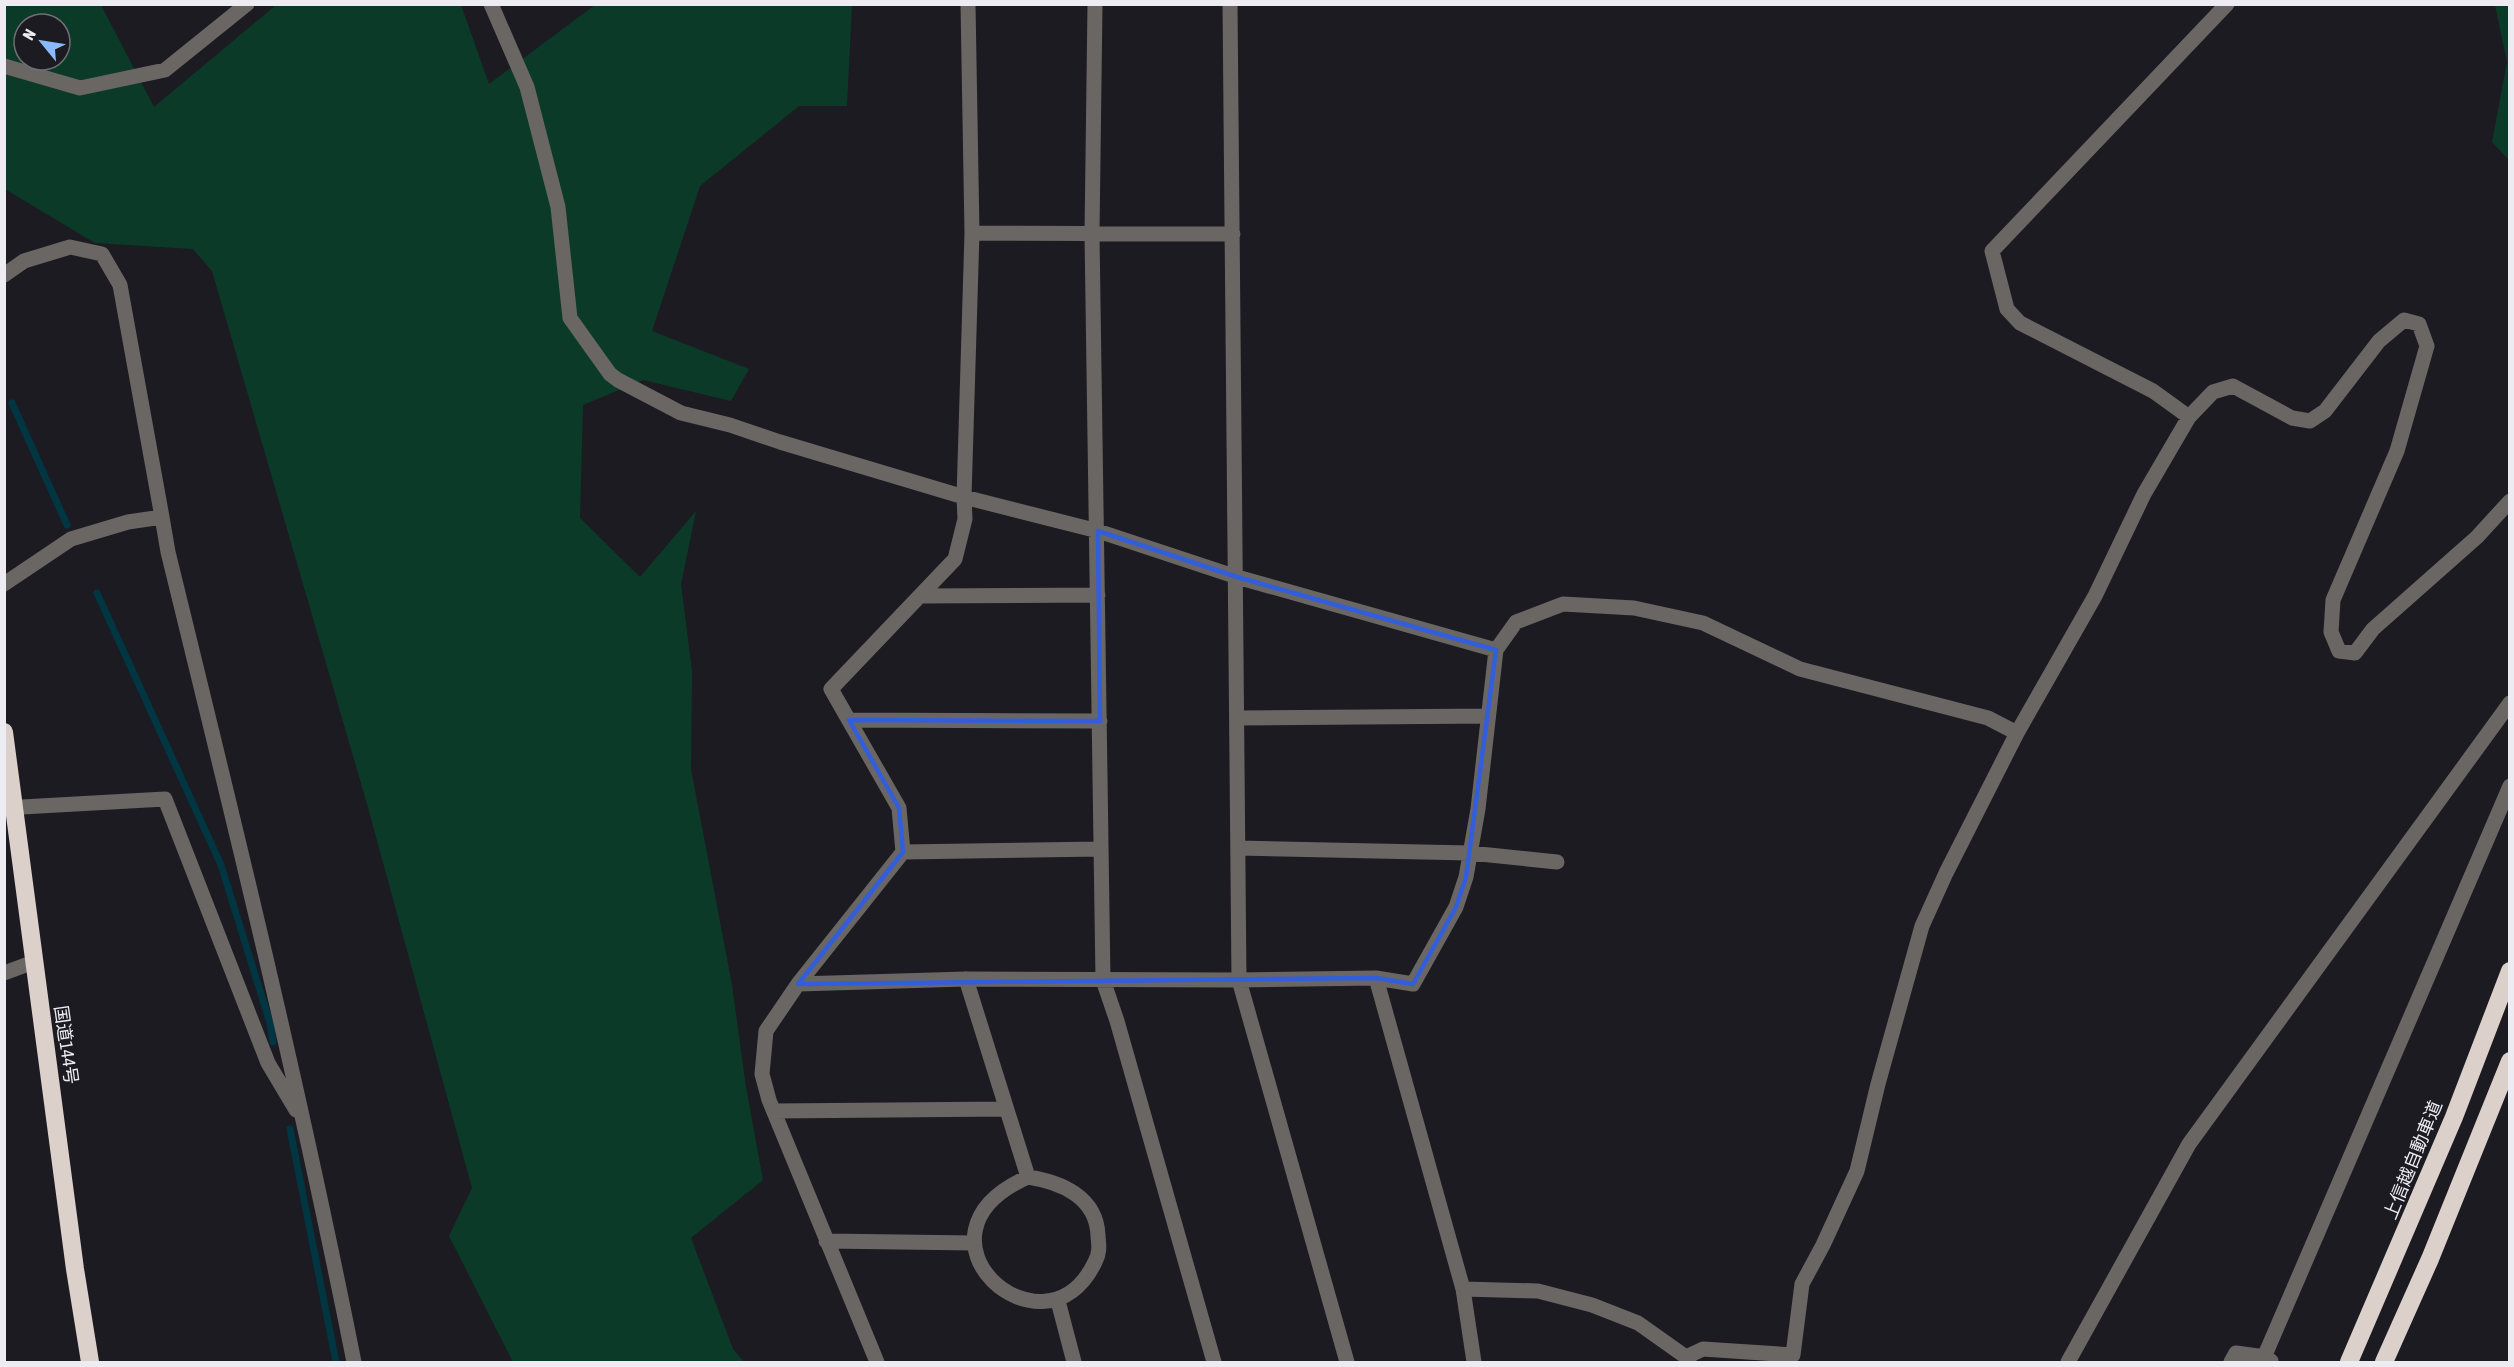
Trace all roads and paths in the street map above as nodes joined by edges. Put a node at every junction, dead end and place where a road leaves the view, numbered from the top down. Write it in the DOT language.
graph roads {
  1 [pos="247,4"];
  2 [pos="491,4"];
  3 [pos="968,4"];
  4 [pos="1095,4"];
  5 [pos="1230,4"];
  6 [pos="2227,4"];
  7 [pos="4,66"];
  8 [pos="972,233"];
  9 [pos="1092,234"];
  10 [pos="1233,234"];
  11 [pos="4,275"];
  12 [pos="2189,417"];
  13 [pos="964,497"];
  14 [pos="2510,501"];
  15 [pos="162,517"];
  16 [pos="1098,531"];
  17 [pos="1237,577"];
  18 [pos="4,584"];
  19 [pos="1098,595"];
  20 [pos="921,596"];
  21 [pos="1496,650"];
  22 [pos="2510,703"];
  23 [pos="1488,716"];
  24 [pos="1238,718"];
  25 [pos="849,720"];
  26 [pos="1100,721"];
  27 [pos="4,732"];
  28 [pos="2017,733"];
  29 [pos="2510,786"];
  30 [pos="9,808"];
  31 [pos="1101,849"];
  32 [pos="1238,849"];
  33 [pos="903,852"];
  34 [pos="1470,853"];
  35 [pos="1557,862"];
  36 [pos="34,962"];
  37 [pos="2510,971"];
  38 [pos="4,973"];
  39 [pos="1376,978"];
  40 [pos="966,979"];
  41 [pos="1103,980"];
  42 [pos="1239,980"];
  43 [pos="798,984"];
  44 [pos="2510,1061"];
  45 [pos="1006,1109"];
  46 [pos="774,1111"];
  47 [pos="303,1123"];
  48 [pos="1028,1177"];
  49 [pos="826,1241"];
  50 [pos="974,1243"];
  51 [pos="1463,1289"];
  52 [pos="1058,1301"];
  53 [pos="1687,1360"];
  54 [pos="2267,1361"];
  55 [pos="90,1362"];
  56 [pos="354,1362"];
  57 [pos="878,1362"];
  58 [pos="1074,1362"];
  59 [pos="1214,1362"];
  60 [pos="1347,1362"];
  61 [pos="1474,1362"];
  62 [pos="2068,1362"];
  63 [pos="2231,1362"];
  64 [pos="2349,1362"];
  65 [pos="2384,1362"];
  1 -- 7 [label="street"];
  2 -- 13 [label="street"];
  3 -- 8 [label="street"];
  4 -- 9 [label="street"];
  5 -- 10 [label="street"];
  6 -- 12 [label="street"];
  8 -- 9 [label="street"];
  8 -- 13 [label="street"];
  9 -- 10 [label="street"];
  9 -- 16 [label="street"];
  10 -- 17 [label="street"];
  11 -- 15 [label="street"];
  12 -- 14 [label="street"];
  12 -- 28 [label="street"];
  13 -- 16 [label="street"];
  13 -- 20 [label="street"];
  15 -- 18 [label="street"];
  15 -- 47 [label="street"];
  16 -- 17 [label="street"];
  16 -- 19 [label="street"];
  17 -- 21 [label="street"];
  17 -- 24 [label="street"];
  19 -- 20 [label="street"];
  19 -- 26 [label="street"];
  20 -- 25 [label="street"];
  21 -- 23 [label="street"];
  21 -- 28 [label="street"];
  22 -- 62 [label="street"];
  23 -- 24 [label="street"];
  23 -- 34 [label="street"];
  24 -- 32 [label="street"];
  25 -- 26 [label="street"];
  25 -- 33 [label="street"];
  26 -- 31 [label="street"];
  27 -- 30 [label="highway, 国道144号"];
  28 -- 53 [label="street"];
  29 -- 54 [label="street"];
  30 -- 36 [label="highway, 国道144号"];
  30 -- 47 [label="street"];
  31 -- 33 [label="street"];
  31 -- 41 [label="street"];
  32 -- 34 [label="street"];
  32 -- 42 [label="street"];
  33 -- 43 [label="street"];
  34 -- 35 [label="street"];
  34 -- 39 [label="street"];
  36 -- 38 [label="street"];
  36 -- 55 [label="highway, 国道144号"];
  37 -- 64 [label="highway, 上信越自動車道"];
  39 -- 42 [label="street"];
  39 -- 51 [label="street"];
  40 -- 41 [label="street"];
  40 -- 43 [label="street"];
  40 -- 45 [label="street"];
  41 -- 42 [label="street"];
  41 -- 59 [label="street"];
  42 -- 60 [label="street"];
  43 -- 46 [label="street"];
  44 -- 65 [label="highway"];
  45 -- 46 [label="street"];
  45 -- 48 [label="street"];
  46 -- 49 [label="street"];
  47 -- 56 [label="street"];
  48 -- 50 [label="street"];
  48 -- 52 [label="street"];
  49 -- 50 [label="street"];
  49 -- 57 [label="street"];
  50 -- 52 [label="street"];
  51 -- 53 [label="street"];
  51 -- 61 [label="street"];
  52 -- 58 [label="street"];
  54 -- 63 [label="street"];
}
